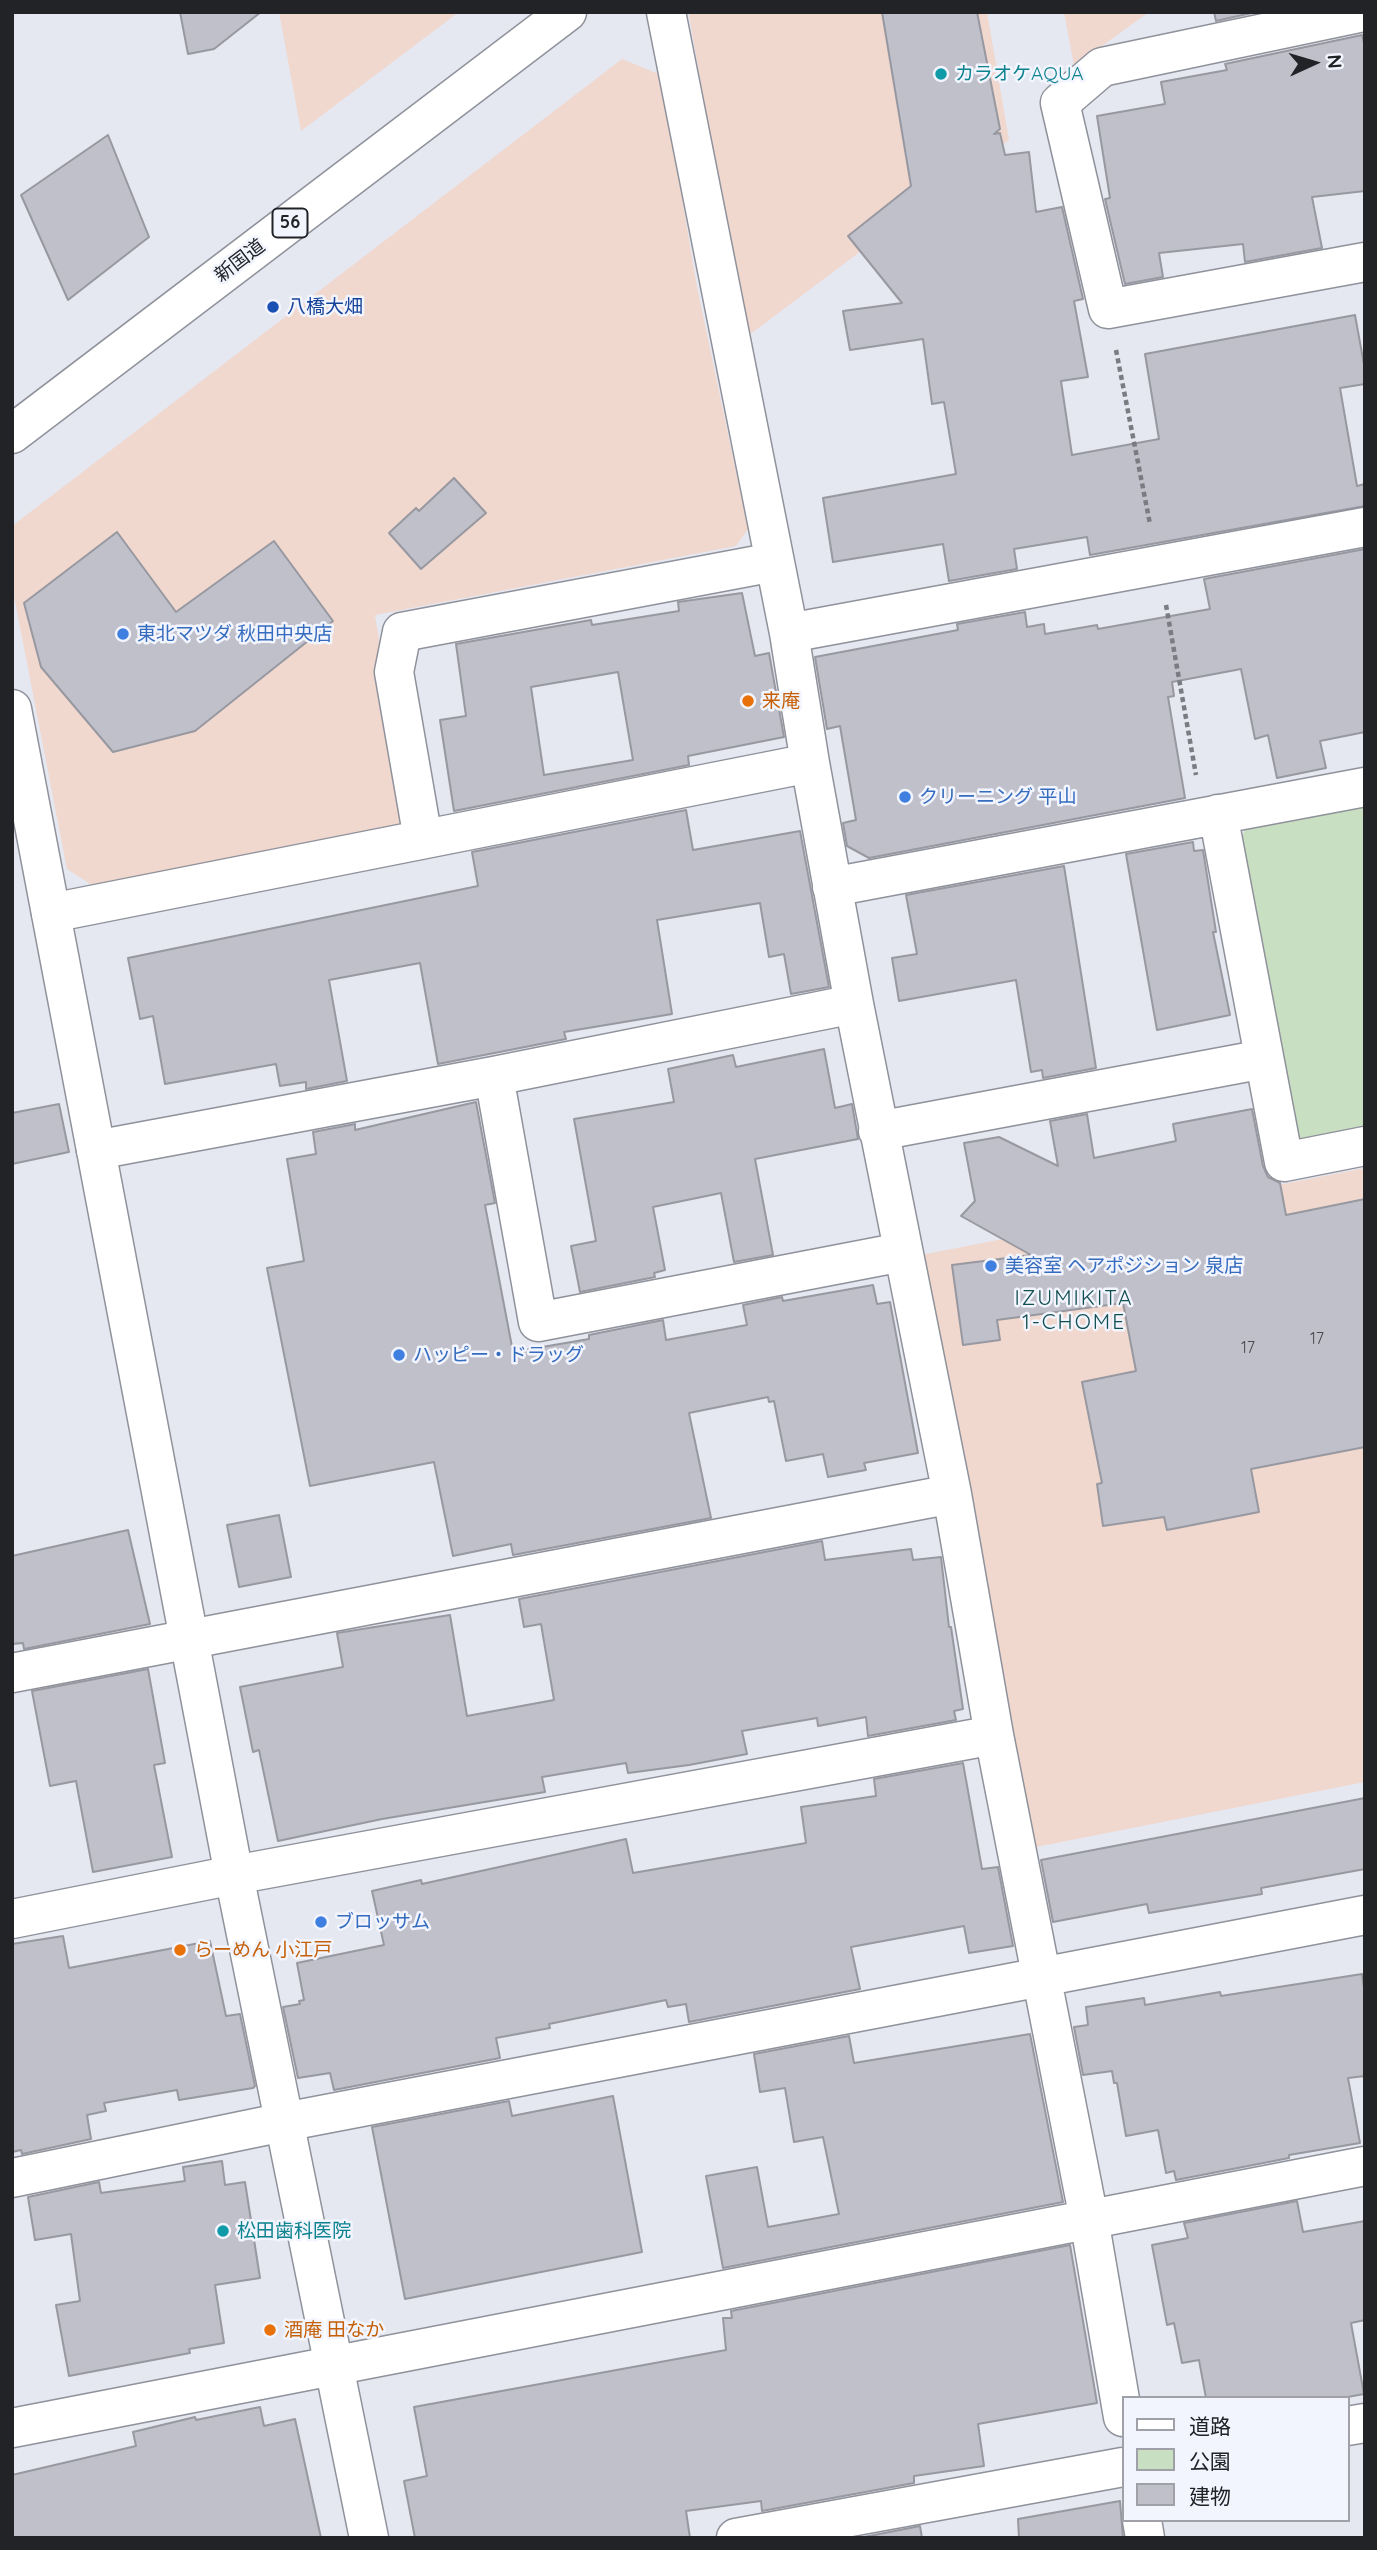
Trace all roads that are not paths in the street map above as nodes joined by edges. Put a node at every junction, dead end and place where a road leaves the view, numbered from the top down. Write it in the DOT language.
graph roads {
  1 [pos="567,12"];
  2 [pos="666,12"];
  3 [pos="1364,12"];
  4 [pos="1365,262"];
  5 [pos="12,434"];
  6 [pos="1365,527"];
  7 [pos="774,562"];
  8 [pos="789,633"];
  9 [pos="12,709"];
  10 [pos="810,763"];
  11 [pos="1365,787"];
  12 [pos="1218,814"];
  13 [pos="424,839"];
  14 [pos="832,887"];
  15 [pos="51,913"];
  16 [pos="853,1004"];
  17 [pos="1264,1059"];
  18 [pos="494,1076"];
  19 [pos="878,1131"];
  20 [pos="1365,1146"];
  21 [pos="96,1150"];
  22 [pos="902,1252"];
  23 [pos="951,1494"];
  24 [pos="189,1640"];
  25 [pos="12,1673"];
  26 [pos="994,1735"];
  27 [pos="234,1875"];
  28 [pos="1365,1915"];
  29 [pos="12,1919"];
  30 [pos="1042,1978"];
  31 [pos="285,2122"];
  32 [pos="1365,2166"];
  33 [pos="12,2178"];
  34 [pos="1089,2219"];
  35 [pos="335,2366"];
  36 [pos="1122,2411"];
  37 [pos="12,2428"];
  38 [pos="1122,2467"];
  39 [pos="369,2538"];
  40 [pos="736,2538"];
  1 -- 5 [label="street, 新国道 / 56"];
  2 -- 7 [label="street"];
  3 -- 4 [label="street"];
  6 -- 8 [label="street"];
  7 -- 8 [label="street"];
  7 -- 13 [label="street"];
  8 -- 10 [label="street"];
  9 -- 15 [label="street"];
  10 -- 13 [label="street"];
  10 -- 14 [label="street"];
  11 -- 12 [label="street"];
  12 -- 14 [label="street"];
  12 -- 17 [label="street"];
  13 -- 15 [label="street"];
  14 -- 16 [label="street"];
  15 -- 21 [label="street"];
  16 -- 18 [label="street"];
  16 -- 19 [label="street"];
  17 -- 19 [label="street"];
  17 -- 20 [label="street"];
  18 -- 21 [label="street"];
  18 -- 22 [label="street"];
  19 -- 22 [label="street"];
  21 -- 24 [label="street"];
  22 -- 23 [label="street"];
  23 -- 24 [label="street"];
  23 -- 26 [label="street"];
  24 -- 25 [label="street"];
  24 -- 27 [label="street"];
  26 -- 27 [label="street"];
  26 -- 30 [label="street"];
  27 -- 29 [label="street"];
  27 -- 31 [label="street"];
  28 -- 30 [label="street"];
  30 -- 31 [label="street"];
  30 -- 34 [label="street"];
  31 -- 33 [label="street"];
  31 -- 35 [label="street"];
  32 -- 34 [label="street"];
  34 -- 35 [label="street"];
  34 -- 36 [label="street"];
  35 -- 37 [label="street"];
  35 -- 39 [label="street"];
  38 -- 40 [label="street"];
}
